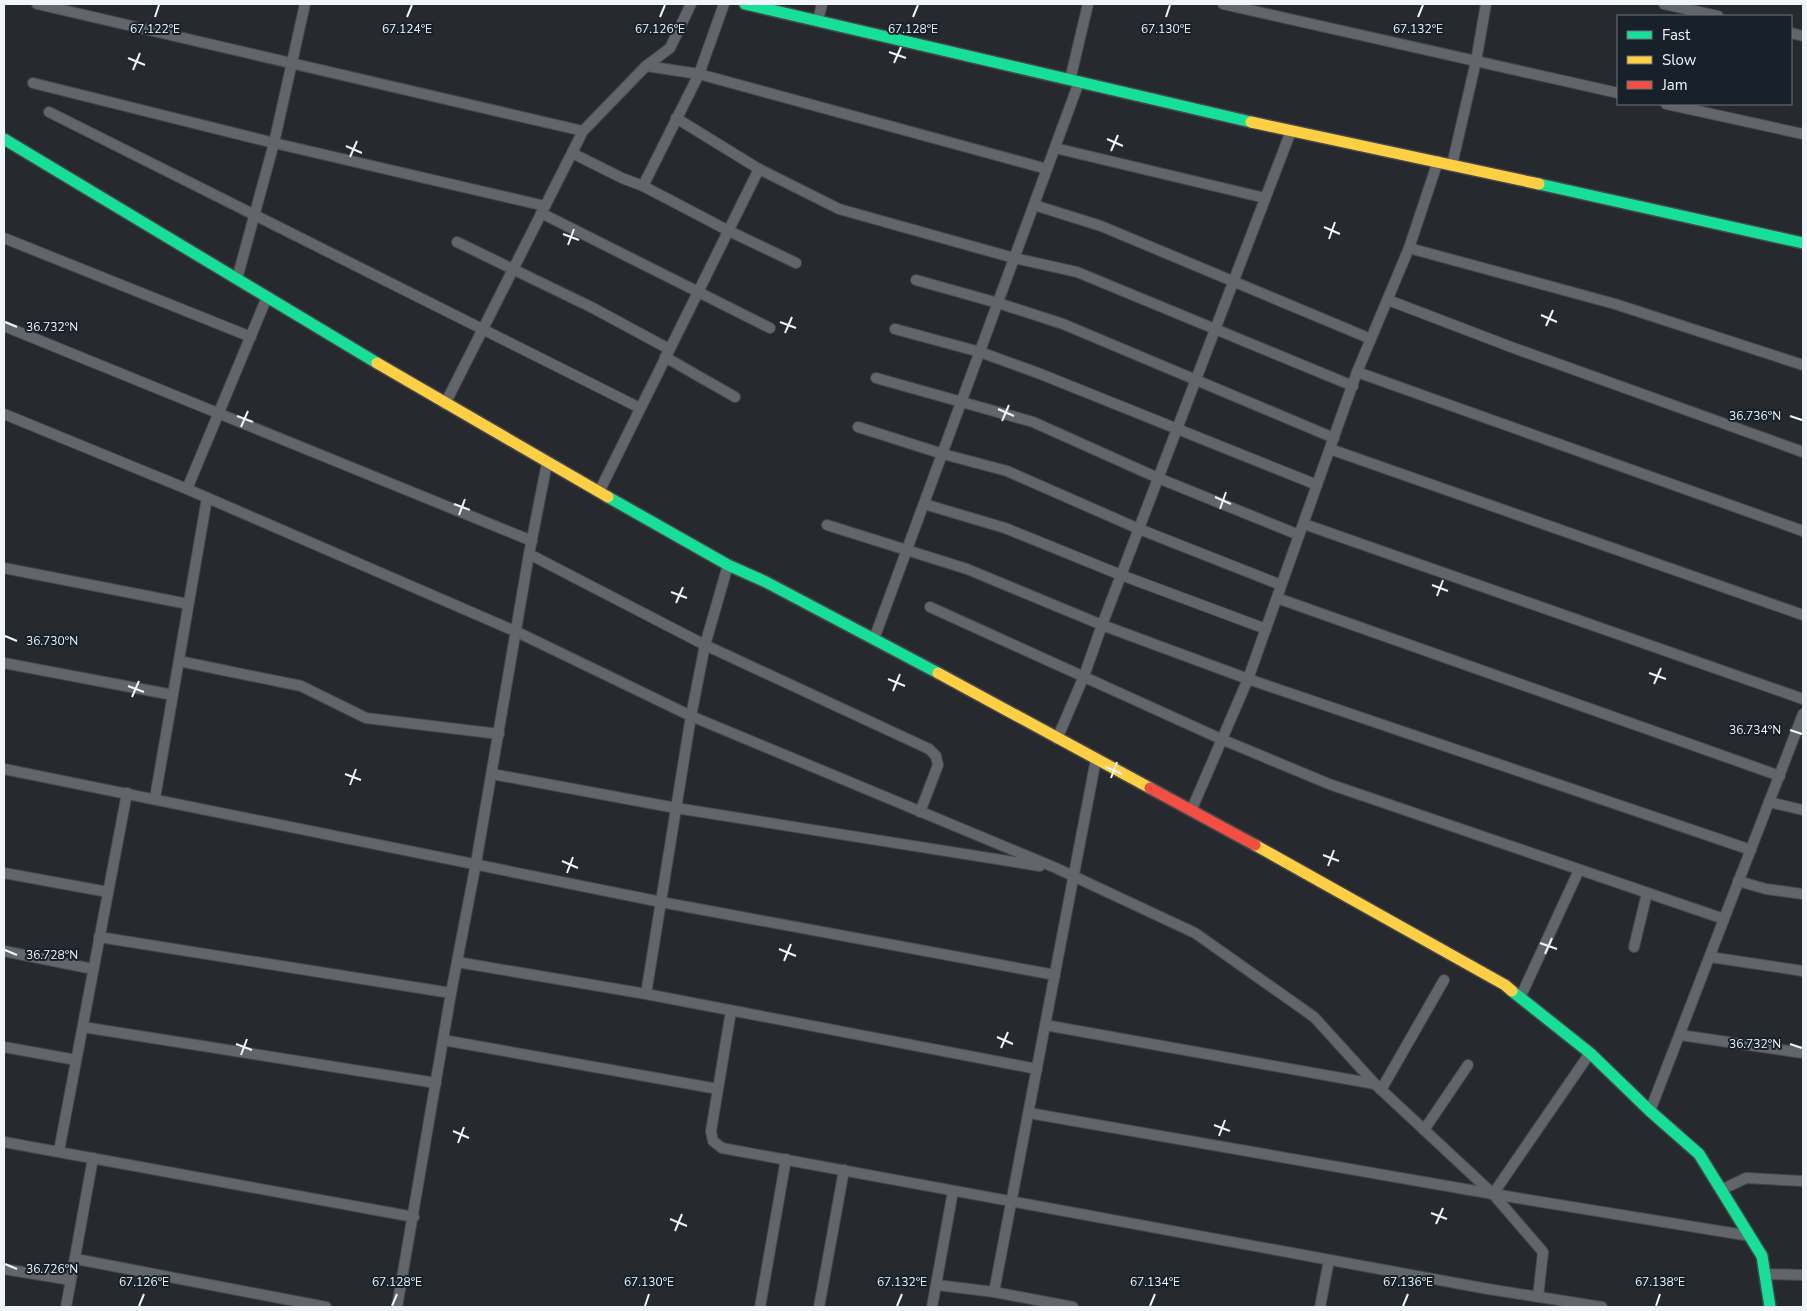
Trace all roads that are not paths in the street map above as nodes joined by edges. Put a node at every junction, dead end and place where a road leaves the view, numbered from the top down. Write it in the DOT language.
graph roads {
  1 [pos="37,4"];
  2 [pos="305,4"];
  3 [pos="691,4"];
  4 [pos="724,4"];
  5 [pos="745,4"];
  6 [pos="822,4"];
  7 [pos="1088,4"];
  8 [pos="1223,4"];
  9 [pos="1486,4"];
  10 [pos="1664,4"];
  11 [pos="758,5"];
  12 [pos="1714,15"];
  13 [pos="818,20"];
  14 [pos="1476,61"];
  15 [pos="292,64"];
  16 [pos="646,66"];
  17 [pos="699,74"];
  18 [pos="1074,81"];
  19 [pos="33,83"];
  20 [pos="1617,93"];
  21 [pos="1671,105"];
  22 [pos="49,112"];
  23 [pos="676,118"];
  24 [pos="583,131"];
  25 [pos="1290,131"];
  26 [pos="1803,134"];
  27 [pos="4,139"];
  28 [pos="274,143"];
  29 [pos="1055,148"];
  30 [pos="572,153"];
  31 [pos="1438,161"];
  32 [pos="1452,165"];
  33 [pos="759,169"];
  34 [pos="1047,169"];
  35 [pos="643,186"];
  36 [pos="1265,198"];
  37 [pos="1034,205"];
  38 [pos="543,210"];
  39 [pos="254,215"];
  40 [pos="729,232"];
  41 [pos="4,238"];
  42 [pos="457,242"];
  43 [pos="1803,243"];
  44 [pos="1409,248"];
  45 [pos="1014,258"];
  46 [pos="796,263"];
  47 [pos="513,269"];
  48 [pos="237,279"];
  49 [pos="916,280"];
  50 [pos="1234,280"];
  51 [pos="698,292"];
  52 [pos="267,297"];
  53 [pos="1388,300"];
  54 [pos="998,303"];
  55 [pos="4,326"];
  56 [pos="770,328"];
  57 [pos="1215,328"];
  58 [pos="895,329"];
  59 [pos="482,330"];
  60 [pos="250,337"];
  61 [pos="1372,339"];
  62 [pos="980,352"];
  63 [pos="667,353"];
  64 [pos="1803,365"];
  65 [pos="1357,372"];
  66 [pos="876,378"];
  67 [pos="1196,379"];
  68 [pos="1352,386"];
  69 [pos="735,397"];
  70 [pos="961,403"];
  71 [pos="445,404"];
  72 [pos="640,408"];
  73 [pos="4,414"];
  74 [pos="218,414"];
  75 [pos="858,427"];
  76 [pos="1177,428"];
  77 [pos="1334,438"];
  78 [pos="1330,449"];
  79 [pos="1803,452"];
  80 [pos="943,454"];
  81 [pos="547,463"];
  82 [pos="1158,478"];
  83 [pos="1317,485"];
  84 [pos="187,489"];
  85 [pos="599,492"];
  86 [pos="207,498"];
  87 [pos="924,504"];
  88 [pos="1304,524"];
  89 [pos="827,526"];
  90 [pos="1139,529"];
  91 [pos="1803,531"];
  92 [pos="1299,536"];
  93 [pos="532,541"];
  94 [pos="907,550"];
  95 [pos="529,554"];
  96 [pos="728,565"];
  97 [pos="4,568"];
  98 [pos="1121,575"];
  99 [pos="1282,585"];
  100 [pos="1277,598"];
  101 [pos="188,604"];
  102 [pos="930,607"];
  103 [pos="1803,615"];
  104 [pos="1102,625"];
  105 [pos="1266,628"];
  106 [pos="517,632"];
  107 [pos="874,640"];
  108 [pos="705,645"];
  109 [pos="179,661"];
  110 [pos="4,663"];
  111 [pos="1084,676"];
  112 [pos="1248,679"];
  113 [pos="173,695"];
  114 [pos="1803,699"];
  115 [pos="1803,714"];
  116 [pos="691,716"];
  117 [pos="1800,732"];
  118 [pos="499,734"];
  119 [pos="1057,739"];
  120 [pos="1221,739"];
  121 [pos="1096,759"];
  122 [pos="4,769"];
  123 [pos="492,774"];
  124 [pos="1780,776"];
  125 [pos="127,793"];
  126 [pos="155,798"];
  127 [pos="1769,802"];
  128 [pos="676,808"];
  129 [pos="1803,810"];
  130 [pos="1191,811"];
  131 [pos="920,812"];
  132 [pos="1751,850"];
  133 [pos="476,863"];
  134 [pos="1056,868"];
  135 [pos="1579,870"];
  136 [pos="4,873"];
  137 [pos="1074,876"];
  138 [pos="1738,881"];
  139 [pos="108,892"];
  140 [pos="1647,893"];
  141 [pos="1803,894"];
  142 [pos="661,902"];
  143 [pos="1724,919"];
  144 [pos="99,937"];
  145 [pos="1634,947"];
  146 [pos="4,951"];
  147 [pos="1710,957"];
  148 [pos="457,962"];
  149 [pos="93,969"];
  150 [pos="1803,971"];
  151 [pos="1055,974"];
  152 [pos="1444,980"];
  153 [pos="451,993"];
  154 [pos="646,994"];
  155 [pos="1520,998"];
  156 [pos="732,1011"];
  157 [pos="1045,1026"];
  158 [pos="83,1027"];
  159 [pos="1680,1035"];
  160 [pos="443,1040"];
  161 [pos="4,1047"];
  162 [pos="1590,1053"];
  163 [pos="1803,1053"];
  164 [pos="76,1060"];
  165 [pos="1468,1065"];
  166 [pos="1037,1069"];
  167 [pos="436,1083"];
  168 [pos="1378,1087"];
  169 [pos="718,1089"];
  170 [pos="1650,1111"];
  171 [pos="1029,1113"];
  172 [pos="1424,1130"];
  173 [pos="4,1142"];
  174 [pos="59,1151"];
  175 [pos="93,1158"];
  176 [pos="786,1159"];
  177 [pos="844,1170"];
  178 [pos="1803,1181"];
  179 [pos="1721,1190"];
  180 [pos="953,1192"];
  181 [pos="1493,1194"];
  182 [pos="1012,1202"];
  183 [pos="414,1217"];
  184 [pos="1750,1236"];
  185 [pos="76,1259"];
  186 [pos="1329,1260"];
  187 [pos="4,1269"];
  188 [pos="1765,1274"];
  189 [pos="1803,1275"];
  190 [pos="72,1280"];
  191 [pos="937,1285"];
  192 [pos="994,1292"];
  193 [pos="1538,1297"];
  194 [pos="1564,1304"];
  195 [pos="66,1307"];
  196 [pos="326,1307"];
  197 [pos="397,1307"];
  198 [pos="760,1307"];
  199 [pos="819,1307"];
  200 [pos="932,1307"];
  201 [pos="1073,1307"];
  202 [pos="1320,1307"];
  203 [pos="1602,1307"];
  204 [pos="1770,1307"];
  1 -- 15 [label="street"];
  2 -- 15 [label="street"];
  3 -- 16 [label="street"];
  4 -- 17 [label="street"];
  5 -- 11 [label="main road"];
  6 -- 13 [label="street"];
  7 -- 18 [label="street"];
  8 -- 14 [label="street"];
  9 -- 14 [label="street"];
  10 -- 12 [label="street"];
  11 -- 13 [label="main road"];
  13 -- 18 [label="main road"];
  14 -- 20 [label="street"];
  14 -- 32 [label="street"];
  15 -- 24 [label="street"];
  15 -- 28 [label="street"];
  16 -- 17 [label="street"];
  16 -- 24 [label="street"];
  17 -- 23 [label="street"];
  17 -- 34 [label="street"];
  18 -- 25 [label="main road"];
  18 -- 29 [label="street"];
  19 -- 28 [label="street"];
  21 -- 26 [label="street"];
  22 -- 39 [label="street"];
  23 -- 33 [label="street"];
  23 -- 35 [label="street"];
  24 -- 30 [label="street"];
  25 -- 31 [label="main road"];
  25 -- 36 [label="street"];
  27 -- 48 [label="main road"];
  28 -- 38 [label="street"];
  28 -- 39 [label="street"];
  29 -- 34 [label="street"];
  29 -- 36 [label="street"];
  30 -- 35 [label="street"];
  30 -- 38 [label="street"];
  31 -- 32 [label="main road"];
  31 -- 44 [label="street"];
  32 -- 43 [label="main road"];
  33 -- 40 [label="street"];
  33 -- 45 [label="street"];
  34 -- 37 [label="street"];
  35 -- 40 [label="street"];
  36 -- 50 [label="street"];
  37 -- 45 [label="street"];
  37 -- 50 [label="street"];
  38 -- 47 [label="street"];
  38 -- 51 [label="street"];
  39 -- 48 [label="street"];
  39 -- 59 [label="street"];
  40 -- 46 [label="street"];
  40 -- 51 [label="street"];
  41 -- 60 [label="street"];
  42 -- 47 [label="street"];
  44 -- 53 [label="street"];
  44 -- 64 [label="street"];
  45 -- 54 [label="street"];
  45 -- 57 [label="street"];
  47 -- 59 [label="street"];
  47 -- 63 [label="street"];
  48 -- 52 [label="main road"];
  49 -- 54 [label="street"];
  50 -- 57 [label="street"];
  50 -- 61 [label="street"];
  51 -- 56 [label="street"];
  51 -- 63 [label="street"];
  52 -- 60 [label="street"];
  52 -- 71 [label="main road"];
  53 -- 61 [label="street"];
  53 -- 79 [label="street"];
  54 -- 62 [label="street"];
  54 -- 67 [label="street"];
  55 -- 74 [label="street"];
  57 -- 67 [label="street"];
  57 -- 68 [label="street"];
  58 -- 62 [label="street"];
  59 -- 71 [label="street"];
  59 -- 72 [label="street"];
  60 -- 74 [label="street"];
  61 -- 65 [label="street"];
  62 -- 70 [label="street"];
  62 -- 76 [label="street"];
  63 -- 69 [label="street"];
  63 -- 72 [label="street"];
  65 -- 68 [label="street"];
  65 -- 91 [label="street"];
  66 -- 70 [label="street"];
  67 -- 76 [label="street"];
  67 -- 77 [label="street"];
  68 -- 77 [label="street"];
  70 -- 80 [label="street"];
  70 -- 82 [label="street"];
  71 -- 81 [label="main road"];
  72 -- 85 [label="street"];
  73 -- 84 [label="street"];
  74 -- 84 [label="street"];
  74 -- 93 [label="street"];
  75 -- 80 [label="street"];
  76 -- 82 [label="street"];
  76 -- 83 [label="street"];
  77 -- 78 [label="street"];
  78 -- 83 [label="street"];
  78 -- 103 [label="street"];
  80 -- 87 [label="street"];
  80 -- 90 [label="street"];
  81 -- 85 [label="main road"];
  81 -- 93 [label="street"];
  82 -- 90 [label="street"];
  82 -- 92 [label="street"];
  83 -- 88 [label="street"];
  84 -- 86 [label="street"];
  85 -- 96 [label="main road"];
  86 -- 101 [label="street"];
  86 -- 106 [label="street"];
  87 -- 94 [label="street"];
  87 -- 98 [label="street"];
  88 -- 92 [label="street"];
  88 -- 114 [label="street"];
  89 -- 94 [label="street"];
  90 -- 98 [label="street"];
  90 -- 99 [label="street"];
  92 -- 99 [label="street"];
  93 -- 95 [label="street"];
  94 -- 104 [label="street"];
  94 -- 107 [label="street"];
  95 -- 106 [label="street"];
  95 -- 108 [label="street"];
  96 -- 107 [label="main road"];
  96 -- 108 [label="street"];
  97 -- 101 [label="street"];
  98 -- 104 [label="street"];
  98 -- 105 [label="street"];
  99 -- 100 [label="street"];
  100 -- 105 [label="street"];
  100 -- 124 [label="street"];
  101 -- 109 [label="street"];
  102 -- 111 [label="street"];
  104 -- 111 [label="street"];
  104 -- 112 [label="street"];
  105 -- 112 [label="street"];
  106 -- 116 [label="street"];
  106 -- 118 [label="street"];
  107 -- 119 [label="main road"];
  108 -- 116 [label="street"];
  108 -- 131 [label="street"];
  109 -- 113 [label="street"];
  109 -- 118 [label="street"];
  110 -- 113 [label="street"];
  111 -- 119 [label="street"];
  111 -- 120 [label="street"];
  112 -- 120 [label="street"];
  112 -- 132 [label="street"];
  113 -- 126 [label="street"];
  115 -- 117 [label="street"];
  116 -- 128 [label="street"];
  116 -- 131 [label="street"];
  117 -- 124 [label="street"];
  118 -- 123 [label="street"];
  119 -- 121 [label="main road"];
  120 -- 130 [label="street"];
  120 -- 135 [label="street"];
  121 -- 130 [label="main road"];
  121 -- 137 [label="street"];
  122 -- 125 [label="street"];
  123 -- 128 [label="street"];
  123 -- 133 [label="street"];
  124 -- 127 [label="street"];
  125 -- 126 [label="street"];
  125 -- 139 [label="street"];
  126 -- 133 [label="street"];
  127 -- 129 [label="street"];
  127 -- 132 [label="street"];
  128 -- 134 [label="street"];
  128 -- 142 [label="street"];
  130 -- 155 [label="main road"];
  131 -- 134 [label="street"];
  132 -- 138 [label="street"];
  133 -- 142 [label="street"];
  133 -- 148 [label="street"];
  134 -- 137 [label="street"];
  135 -- 140 [label="street"];
  135 -- 155 [label="street"];
  136 -- 139 [label="street"];
  137 -- 151 [label="street"];
  137 -- 168 [label="street"];
  138 -- 141 [label="street"];
  138 -- 143 [label="street"];
  139 -- 144 [label="street"];
  140 -- 143 [label="street"];
  140 -- 145 [label="street"];
  142 -- 151 [label="street"];
  142 -- 154 [label="street"];
  143 -- 147 [label="street"];
  144 -- 149 [label="street"];
  144 -- 153 [label="street"];
  146 -- 149 [label="street"];
  147 -- 150 [label="street"];
  147 -- 159 [label="street"];
  148 -- 153 [label="street"];
  148 -- 154 [label="street"];
  149 -- 158 [label="street"];
  151 -- 157 [label="street"];
  152 -- 168 [label="street"];
  153 -- 160 [label="street"];
  154 -- 156 [label="street"];
  155 -- 162 [label="main road"];
  156 -- 166 [label="street"];
  156 -- 169 [label="street"];
  157 -- 166 [label="street"];
  157 -- 168 [label="street"];
  158 -- 164 [label="street"];
  158 -- 167 [label="street"];
  159 -- 163 [label="street"];
  159 -- 170 [label="street"];
  160 -- 167 [label="street"];
  160 -- 169 [label="street"];
  161 -- 164 [label="street"];
  162 -- 170 [label="main road"];
  162 -- 181 [label="street"];
  164 -- 174 [label="street"];
  165 -- 172 [label="street"];
  166 -- 171 [label="street"];
  167 -- 183 [label="street"];
  168 -- 172 [label="street"];
  169 -- 176 [label="street"];
  170 -- 179 [label="main road"];
  171 -- 181 [label="street"];
  171 -- 182 [label="street"];
  172 -- 181 [label="street"];
  173 -- 174 [label="street"];
  174 -- 175 [label="street"];
  175 -- 183 [label="street"];
  175 -- 185 [label="street"];
  176 -- 177 [label="street"];
  176 -- 198 [label="street"];
  177 -- 180 [label="street"];
  177 -- 199 [label="street"];
  178 -- 179 [label="street"];
  179 -- 184 [label="main road"];
  180 -- 182 [label="street"];
  180 -- 191 [label="street"];
  181 -- 184 [label="street"];
  181 -- 193 [label="street"];
  182 -- 186 [label="street"];
  182 -- 192 [label="street"];
  183 -- 197 [label="street"];
  184 -- 188 [label="main road"];
  185 -- 190 [label="street"];
  185 -- 196 [label="street"];
  186 -- 193 [label="street"];
  186 -- 202 [label="street"];
  187 -- 190 [label="street"];
  188 -- 189 [label="street"];
  188 -- 204 [label="main road"];
  190 -- 195 [label="street"];
  191 -- 192 [label="street"];
  191 -- 200 [label="street"];
  192 -- 201 [label="street"];
  193 -- 194 [label="street"];
  194 -- 203 [label="street"];
}
